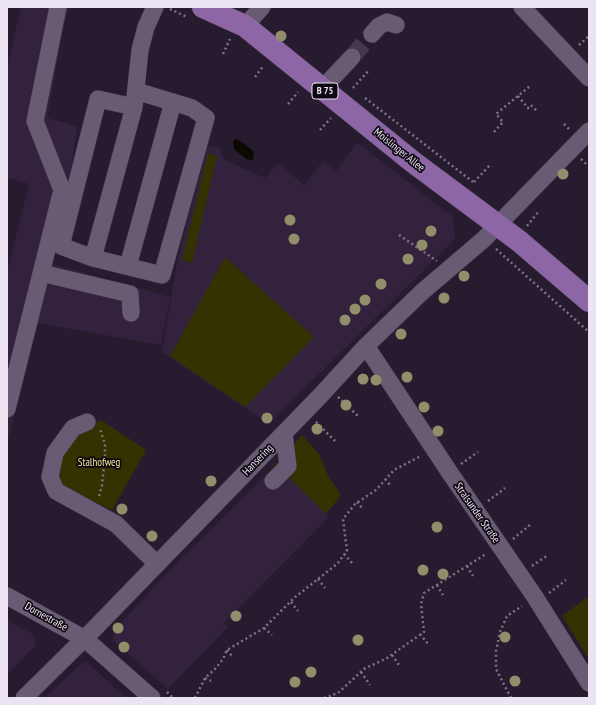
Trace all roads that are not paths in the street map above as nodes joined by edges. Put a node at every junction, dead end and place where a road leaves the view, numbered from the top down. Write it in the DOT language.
graph roads {
  1 [pos="58,7"];
  2 [pos="155,7"];
  3 [pos="203,7"];
  4 [pos="262,7"];
  5 [pos="522,7"];
  6 [pos="396,25"];
  7 [pos="245,26"];
  8 [pos="372,34"];
  9 [pos="352,57"];
  10 [pos="589,78"];
  11 [pos="329,82"];
  12 [pos="135,99"];
  13 [pos="173,102"];
  14 [pos="589,131"];
  15 [pos="503,219"];
  16 [pos="92,258"];
  17 [pos="128,266"];
  18 [pos="41,273"];
  19 [pos="587,297"];
  20 [pos="131,313"];
  21 [pos="366,346"];
  22 [pos="7,409"];
  23 [pos="92,423"];
  24 [pos="284,433"];
  25 [pos="273,481"];
  26 [pos="157,564"];
  27 [pos="7,596"];
  28 [pos="84,639"];
  29 [pos="588,681"];
  30 [pos="24,698"];
  31 [pos="152,698"];
  1 -- 18 [label="street"];
  2 -- 12 [label="street"];
  3 -- 7 [label="main road, Moislinger Allee / B 75"];
  4 -- 7 [label="street"];
  5 -- 10 [label="street"];
  6 -- 8 [label="street"];
  7 -- 11 [label="main road, Moislinger Allee / B 75"];
  9 -- 11 [label="street"];
  11 -- 15 [label="main road, Moislinger Allee / B 75"];
  12 -- 13 [label="street"];
  12 -- 16 [label="street"];
  12 -- 16 [label="street"];
  13 -- 17 [label="street"];
  13 -- 17 [label="street"];
  14 -- 15 [label="street, Hansering"];
  15 -- 19 [label="main road, Moislinger Allee / B 75"];
  15 -- 21 [label="street, Hansering"];
  16 -- 17 [label="street"];
  18 -- 20 [label="street"];
  18 -- 22 [label="street"];
  21 -- 24 [label="street, Hansering"];
  21 -- 29 [label="street, Stralsunder Straße"];
  23 -- 26 [label="street"];
  24 -- 25 [label="street"];
  24 -- 26 [label="street, Hansering"];
  26 -- 28 [label="street, Hansering"];
  27 -- 28 [label="street, Dornestraße"];
  28 -- 30 [label="street, Hansering"];
  28 -- 31 [label="street, Dornestraße"];
}
